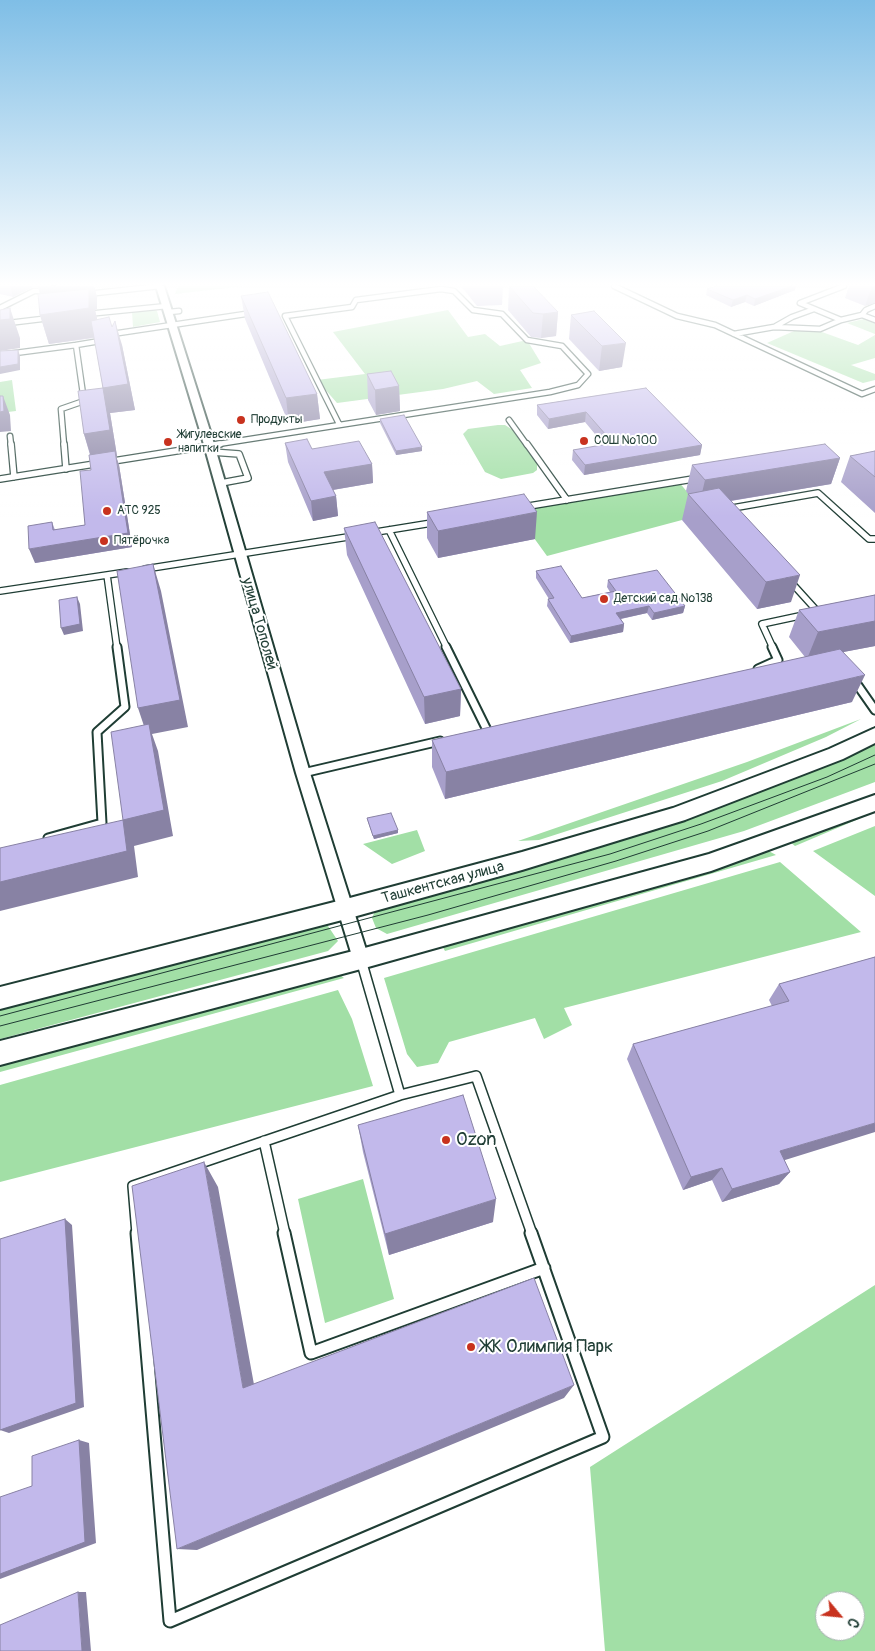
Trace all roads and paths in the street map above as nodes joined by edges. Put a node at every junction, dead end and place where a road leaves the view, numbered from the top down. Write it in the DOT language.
graph roads {
  1 [pos="79,363"];
  2 [pos="185,363"];
  3 [pos="309,363"];
  4 [pos="578,363"];
  5 [pos="796,363"];
  6 [pos="875,389"];
  7 [pos="509,420"];
  8 [pos="339,424"];
  9 [pos="10,436"];
  10 [pos="211,449"];
  11 [pos="66,469"];
  12 [pos="707,476"];
  13 [pos="14,477"];
  14 [pos="0,479"];
  15 [pos="221,484"];
  16 [pos="567,500"];
  17 [pos="513,509"];
  18 [pos="732,517"];
  19 [pos="446,520"];
  20 [pos="389,530"];
  21 [pos="875,539"];
  22 [pos="239,555"];
  23 [pos="142,570"];
  24 [pos="133,571"];
  25 [pos="107,575"];
  26 [pos="785,576"];
  27 [pos="0,591"];
  28 [pos="827,610"];
  29 [pos="818,612"];
  30 [pos="778,660"];
  31 [pos="787,662"];
  32 [pos="748,674"];
  33 [pos="850,675"];
  34 [pos="875,710"];
  35 [pos="497,728"];
  36 [pos="487,730"];
  37 [pos="478,732"];
  38 [pos="875,735"];
  39 [pos="451,739"];
  40 [pos="303,773"];
  41 [pos="875,803"];
  42 [pos="37,841"];
  43 [pos="346,909"];
  44 [pos="360,959"];
  45 [pos="0,998"];
  46 [pos="0,1054"];
  47 [pos="400,1095"];
  48 [pos="264,1141"];
  49 [pos="544,1268"];
  1 -- 11 [label="lane"];
  2 -- 10 [label="street, улица Тополей"];
  3 -- 8 [label="lane"];
  4 -- 8 [label="lane"];
  5 -- 6 [label="lane"];
  7 -- 16 [label="lane"];
  8 -- 10 [label="lane"];
  9 -- 13 [label="lane"];
  10 -- 11 [label="lane"];
  10 -- 15 [label="street, улица Тополей"];
  10 -- 15 [label="lane"];
  11 -- 13 [label="lane"];
  12 -- 16 [label="lane"];
  13 -- 14 [label="lane"];
  15 -- 22 [label="street, улица Тополей"];
  16 -- 17 [label="lane"];
  18 -- 21 [label="lane"];
  19 -- 20 [label="lane"];
  20 -- 22 [label="lane"];
  20 -- 36 [label="lane"];
  22 -- 23 [label="lane"];
  22 -- 40 [label="street, улица Тополей"];
  24 -- 25 [label="lane"];
  25 -- 27 [label="lane"];
  25 -- 42 [label="lane"];
  26 -- 29 [label="lane"];
  28 -- 29 [label="lane"];
  29 -- 30 [label="lane"];
  30 -- 31 [label="lane"];
  30 -- 32 [label="lane"];
  33 -- 34 [label="lane"];
  35 -- 36 [label="lane"];
  36 -- 37 [label="lane"];
  38 -- 43 [label="main road, Ташкентская улица"];
  39 -- 40 [label="lane"];
  40 -- 43 [label="street, улица Тополей"];
  41 -- 44 [label="main road"];
  43 -- 44 [label="street, улица Тополей"];
  43 -- 45 [label="main road, Ташкентская улица"];
  44 -- 46 [label="main road"];
  44 -- 47 [label="lane"];
  47 -- 48 [label="lane"];
  47 -- 49 [label="lane"];
  48 -- 49 [label="lane"];
  48 -- 49 [label="lane"];
}
